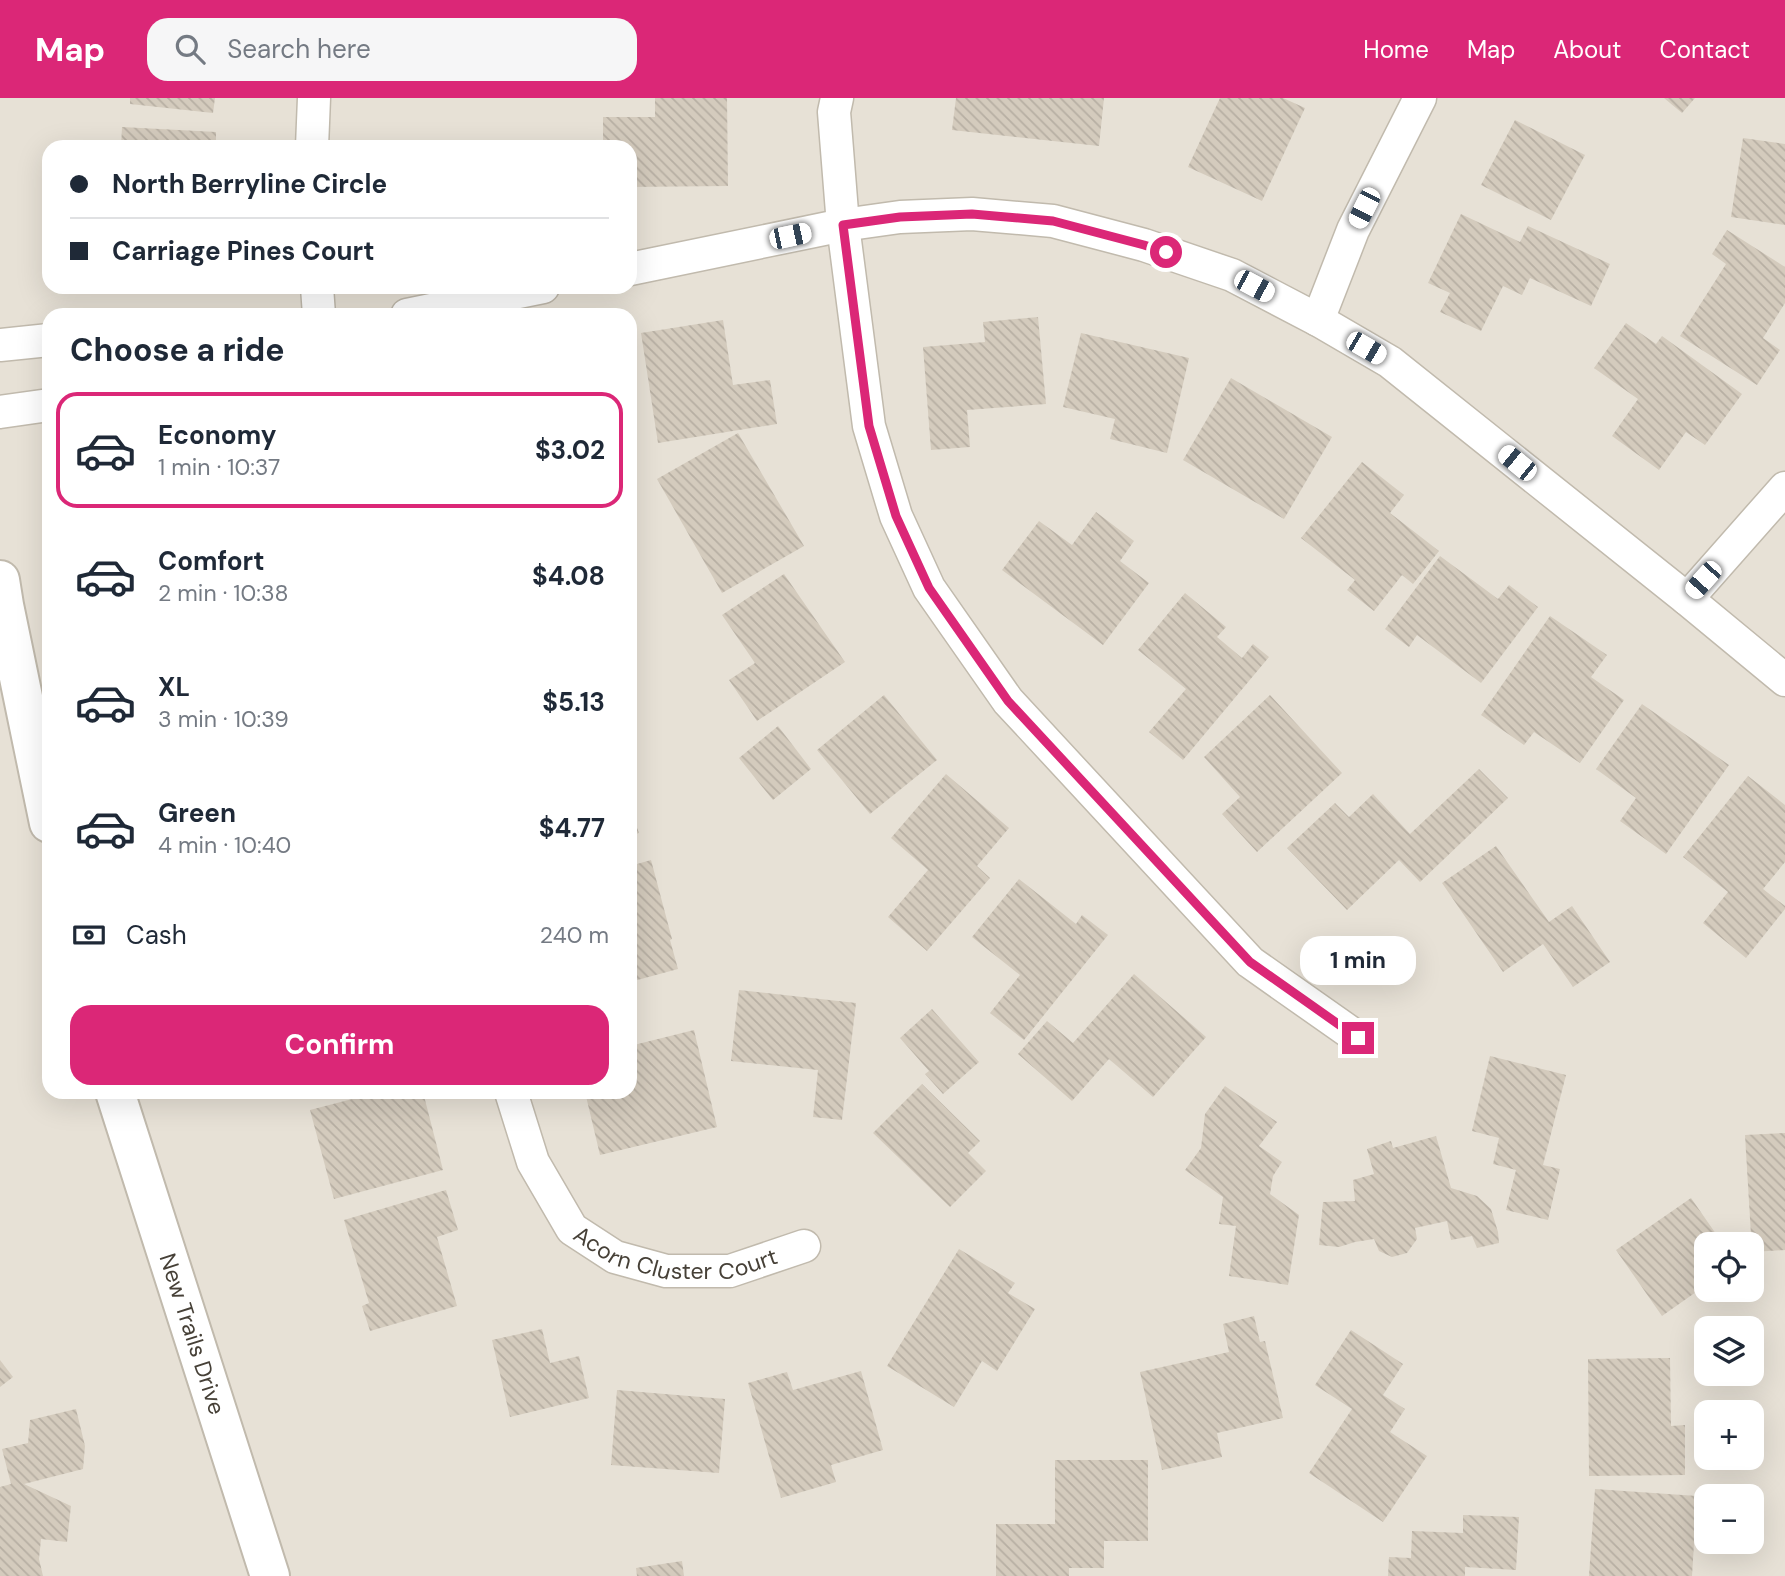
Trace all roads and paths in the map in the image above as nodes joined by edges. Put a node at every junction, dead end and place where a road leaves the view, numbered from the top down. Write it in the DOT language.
graph roads {
  1 [pos="314,98"];
  2 [pos="837,98"];
  3 [pos="1420,98"];
  4 [pos="312,140"];
  5 [pos="843,225"];
  6 [pos="637,268"];
  7 [pos="508,294"];
  8 [pos="441,308"];
  9 [pos="1318,320"];
  10 [pos="42,341"];
  11 [pos="0,345"];
  12 [pos="42,406"];
  13 [pos="0,412"];
  14 [pos="1785,488"];
  15 [pos="0,580"];
  16 [pos="1687,599"];
  17 [pos="1785,680"];
  18 [pos="42,790"];
  19 [pos="1358,1038"];
  20 [pos="117,1099"];
  21 [pos="513,1099"];
  22 [pos="804,1246"];
  23 [pos="270,1576"];
  1 -- 4 [label="street"];
  2 -- 5 [label="street"];
  3 -- 9 [label="street"];
  5 -- 6 [label="street"];
  5 -- 9 [label="street"];
  5 -- 19 [label="street"];
  7 -- 8 [label="street"];
  9 -- 16 [label="street"];
  10 -- 11 [label="street"];
  12 -- 13 [label="street"];
  14 -- 16 [label="street"];
  15 -- 18 [label="street"];
  16 -- 17 [label="street"];
  20 -- 23 [label="street, New Trails Drive"];
  21 -- 22 [label="street, Acorn Cluster Court"];
}
